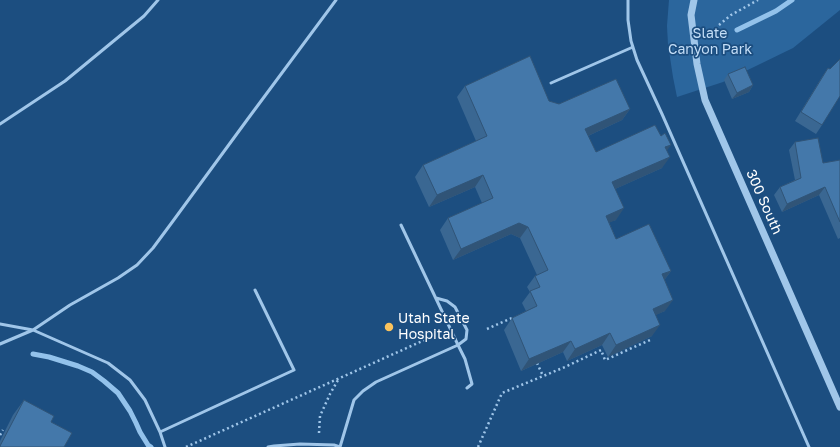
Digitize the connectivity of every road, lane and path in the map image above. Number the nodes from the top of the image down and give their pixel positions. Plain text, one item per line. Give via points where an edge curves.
1 (158, 0) edge
2 (336, 0) edge
3 (628, 0) edge
4 (694, 0) edge
5 (758, 0) edge
6 (719, 24) dead end
7 (633, 47) junction
8 (551, 83) dead end
9 (0, 124) edge
10 (401, 225) dead end
11 (255, 290) dead end
12 (436, 298) junction
13 (520, 315) edge
14 (0, 324) edge
15 (487, 329) dead end
16 (33, 330) junction
17 (438, 334) dead end
18 (649, 338) edge
19 (0, 344) edge
20 (458, 345) junction
21 (537, 363) edge
22 (543, 376) junction
23 (339, 378) junction
24 (468, 388) dead end
25 (840, 407) edge
26 (2, 430) dead end
27 (160, 432) junction
28 (319, 433) dead end
29 (0, 435) edge
30 (165, 447) edge
31 (186, 447) edge
32 (268, 447) edge
33 (340, 447) edge
34 (478, 447) edge
35 (809, 447) edge

1 - 9 lane via 144,16 65,81
2 - 16 lane via 153,248 137,265 118,278 70,305
3 - 7 lane via 628,20
4 - 25 street, 300 South via 691,15 697,64 705,100
5 - 6 path
7 - 8 lane
7 - 35 lane
10 - 12 lane
11 - 27 lane via 294,370
12 - 20 lane
12 - 20 lane via 455,307 461,318 466,330 466,339
13 - 15 path
14 - 16 lane
16 - 19 lane
16 - 27 lane via 108,363 130,380 145,400
17 - 23 path
18 - 22 path via 650,340 605,360 601,350
20 - 24 lane via 472,384
20 - 33 lane via 363,390 354,400
21 - 22 path
22 - 34 path via 502,393
23 - 28 path via 320,416
23 - 31 path
26 - 29 path
27 - 30 lane
32 - 33 lane via 300,444

